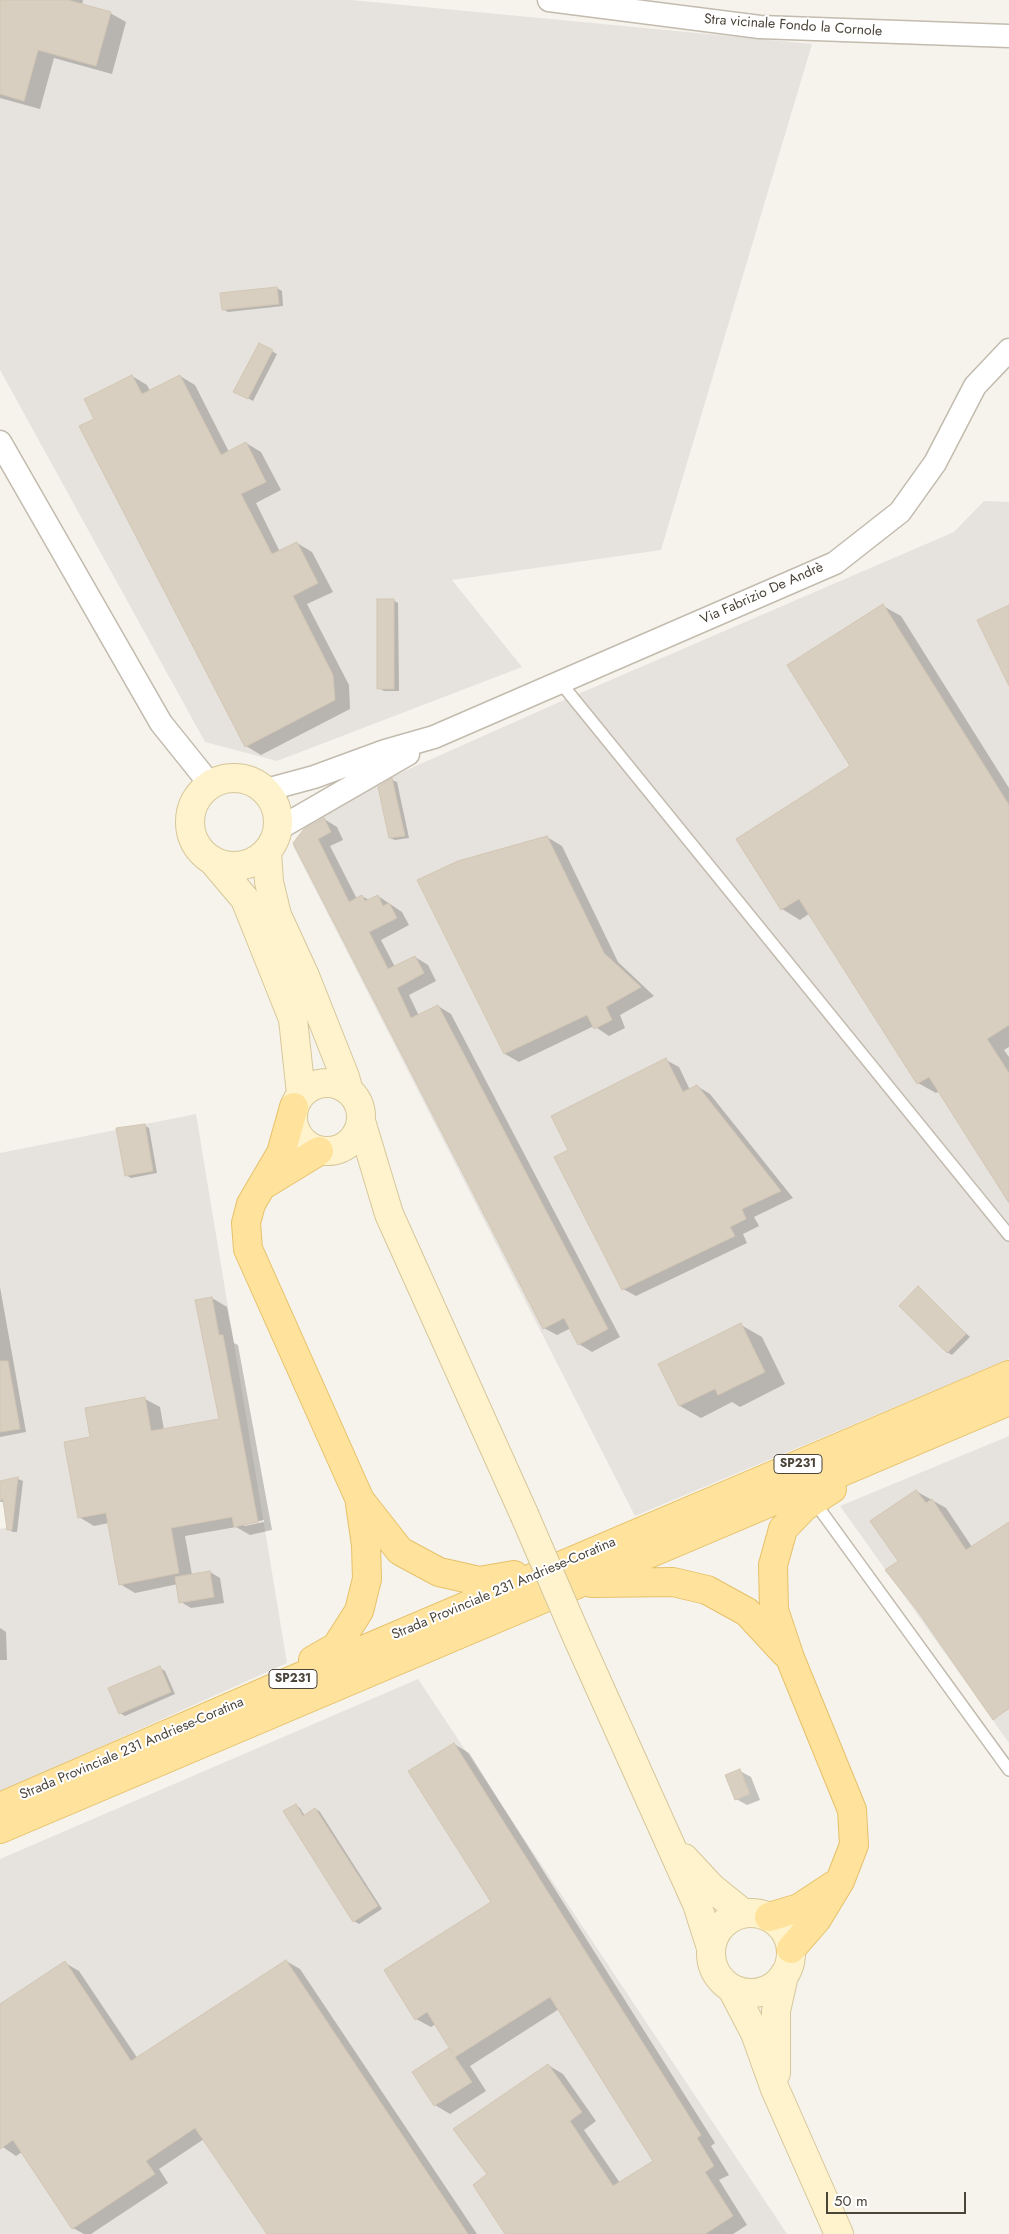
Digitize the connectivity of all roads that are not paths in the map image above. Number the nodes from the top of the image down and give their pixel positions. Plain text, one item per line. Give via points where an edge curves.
1 (549, 0) edge
2 (1009, 36) edge
3 (1009, 350) edge
4 (0, 442) edge
5 (560, 682) junction
6 (434, 737) junction
7 (210, 784) junction
8 (266, 790) junction
9 (273, 841) junction
10 (212, 860) junction
11 (348, 1091) junction
12 (298, 1100) junction
13 (361, 1121) junction
14 (330, 1149) junction
15 (262, 1186) junction
16 (389, 1214) junction
17 (1009, 1236) edge
18 (1009, 1374) edge
19 (1009, 1401) edge
20 (909, 1444) junction
21 (360, 1500) junction
22 (813, 1500) junction
23 (587, 1554) junction
24 (578, 1583) junction
25 (790, 1658) junction
26 (268, 1690) junction
27 (1009, 1770) edge
28 (0, 1807) edge
29 (0, 1829) edge
30 (669, 1842) junction
31 (840, 1881) junction
32 (756, 1915) junction
33 (711, 1948) junction
34 (788, 1962) junction
35 (732, 1989) junction
36 (776, 2089) junction
37 (839, 2234) edge

1 - 2 street, Stra vicinale Fondo la Cornole via 760,27
3 - 5 street, Via Fabrizio De Andrè via 975,386 935,462 900,512 835,562
4 - 7 street via 161,723
5 - 6 street, Via Fabrizio De Andrè
5 - 17 lane
6 - 8 street
6 - 9 street
7 - 8 main road via 224,778 239,777 254,781
7 - 10 main road via 199,794 189,823 192,838 200,851
8 - 9 main road via 277,808
9 - 10 main road via 255,861 241,866 226,866
9 - 11 main road via 269,882 277,915 305,976
10 - 12 main road via 245,899 290,1010
11 - 12 main road via 339,1085 325,1083 308,1088
11 - 13 main road via 356,1099
12 - 14 main road via 292,1118 300,1139 308,1146
12 - 15 main road via 281,1153
13 - 14 main road via 351,1141
13 - 16 main road
14 - 15 main road
14 - 16 main road
15 - 21 main road via 251,1204 246,1223 248,1249
16 - 30 main road, bridge
18 - 23 main road, Strada Provinciale 231 Andriese-Coratina / SP231
19 - 20 main road, Strada Provinciale 231 Andriese-Coratina / SP231
20 - 22 main road
20 - 24 main road, Strada Provinciale 231 Andriese-Coratina / SP231
21 - 23 main road via 400,1551 439,1572 478,1580 507,1577
21 - 26 main road via 367,1579 359,1610 336,1647
22 - 25 main road via 783,1529 772,1565 774,1610
22 - 27 lane
23 - 26 main road, Strada Provinciale 231 Andriese-Coratina / SP231
24 - 25 main road via 673,1582 707,1590 747,1612
24 - 29 main road, Strada Provinciale 231 Andriese-Coratina / SP231
25 - 31 main road via 852,1810 854,1845
26 - 28 main road, Strada Provinciale 231 Andriese-Coratina / SP231
30 - 32 main road via 712,1888
30 - 33 main road via 697,1904
31 - 32 main road via 799,1908
31 - 34 main road
32 - 33 main road via 732,1918 722,1925
32 - 34 main road via 780,1925 787,1936
33 - 35 main road via 713,1967
34 - 35 main road via 772,1987 755,1993
34 - 36 main road via 776,2011
35 - 36 main road via 755,2033
36 - 37 main road

